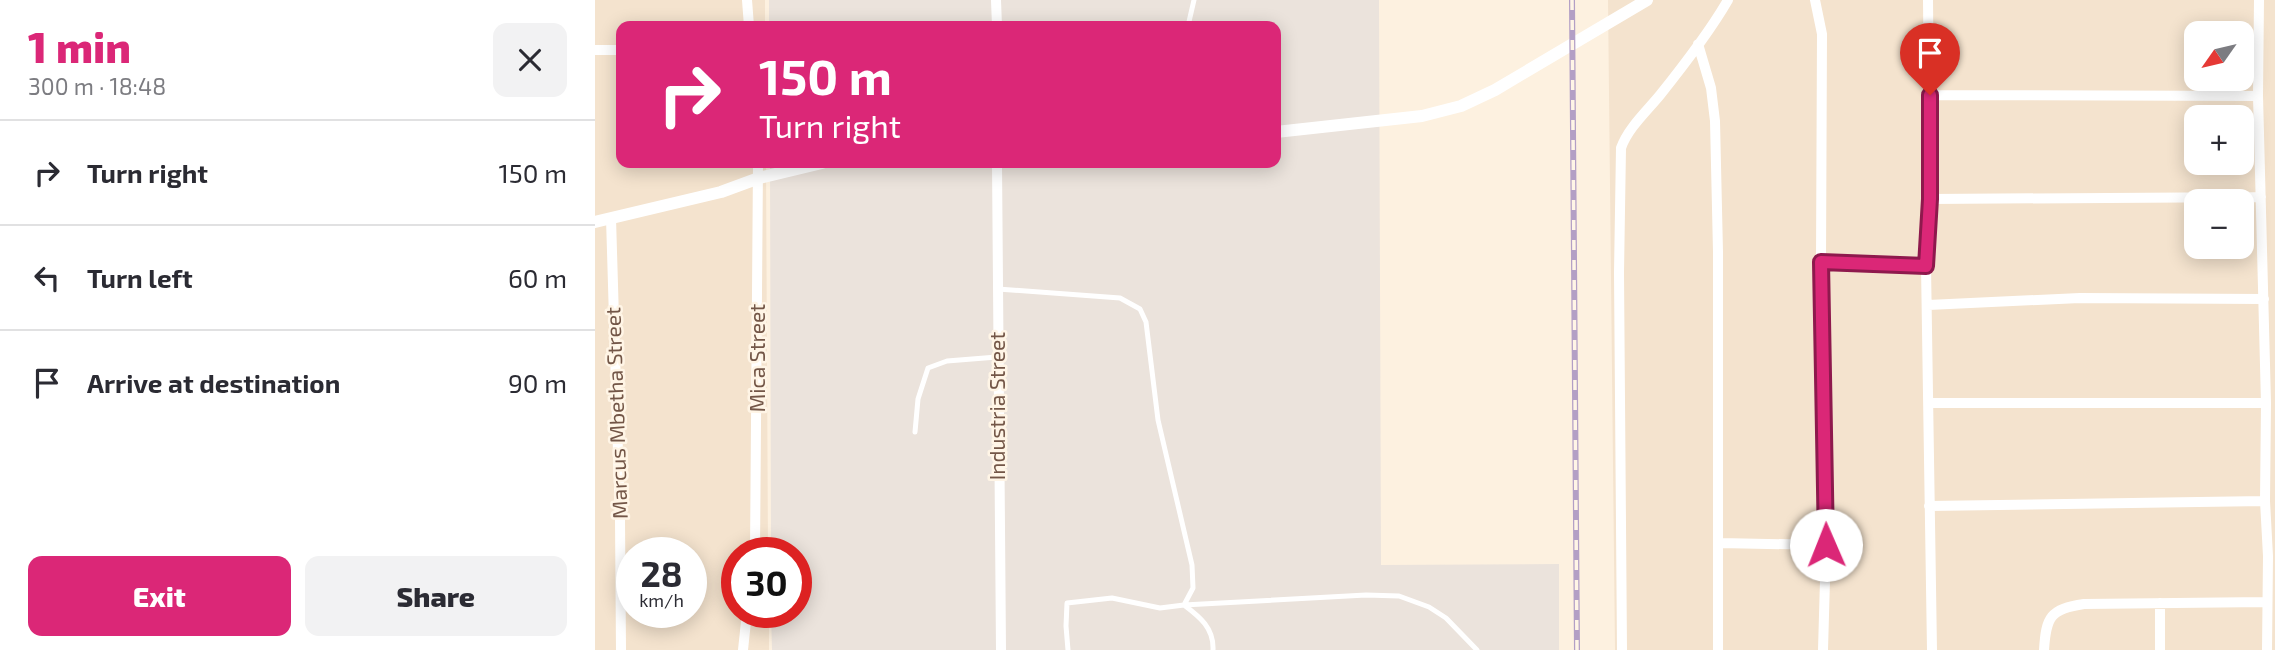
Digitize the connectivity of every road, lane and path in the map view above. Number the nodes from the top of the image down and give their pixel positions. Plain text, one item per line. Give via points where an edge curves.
1 (747, 0) edge
2 (996, 0) edge
3 (1194, 0) edge
4 (1647, 0) edge
5 (1728, 0) edge
6 (1815, 0) edge
7 (1929, 0) edge
8 (2259, 0) edge
9 (749, 21) edge
10 (997, 21) edge
11 (1189, 21) edge
12 (1698, 44) junction
13 (595, 50) edge
14 (616, 50) edge
15 (1930, 95) junction
16 (2258, 96) junction
17 (1281, 131) edge
18 (758, 168) edge
19 (801, 168) edge
20 (996, 168) edge
21 (759, 178) junction
22 (2261, 197) junction
23 (1930, 199) junction
24 (611, 218) junction
25 (595, 222) edge
26 (1821, 262) junction
27 (1926, 266) junction
28 (998, 289) junction
29 (2264, 299) junction
30 (1928, 305) junction
31 (997, 357) junction
32 (1929, 403) junction
33 (2266, 403) junction
34 (915, 432) dead end
35 (2265, 500) junction
36 (1929, 506) junction
37 (755, 537) edge
38 (1720, 543) junction
39 (1826, 545) junction
40 (2271, 557) edge
41 (2266, 602) junction
42 (2160, 603) junction
43 (1184, 605) junction
44 (745, 628) edge
45 (621, 650) edge
46 (743, 650) edge
47 (1001, 650) edge
48 (1068, 650) edge
49 (1213, 650) edge
50 (1477, 650) edge
51 (1622, 650) edge
52 (1719, 650) edge
53 (1823, 650) edge
54 (1932, 650) edge
55 (2044, 650) edge
56 (2160, 650) edge
57 (2267, 650) edge

1 - 9 street
2 - 10 street
3 - 11 lane
4 - 17 street via 1486,95 1447,110
5 - 12 street
6 - 26 street via 1822,34
7 - 15 street
8 - 16 street
12 - 38 street via 1715,121
12 - 51 street via 1621,148
13 - 14 street
15 - 16 street
15 - 23 street
16 - 22 street
18 - 21 street, Mica Street
19 - 21 street
20 - 28 street, Industria Street
21 - 24 street via 721,192
21 - 37 street, Mica Street
22 - 23 street
22 - 29 street
23 - 27 street
24 - 25 street
24 - 45 street, Marcus Mbetha Street
26 - 27 street
26 - 39 street
27 - 30 street
28 - 31 street, Industria Street
28 - 43 lane via 1120,298 1140,309 1146,322 1157,419 1192,565 1193,588
29 - 30 street via 2080,298
29 - 33 street
30 - 32 street
31 - 34 lane via 947,361 928,368 918,399
31 - 47 street, Industria Street
32 - 33 street
32 - 36 street
33 - 35 street
35 - 36 street
35 - 40 street
36 - 54 street
38 - 39 street
38 - 52 street
39 - 53 street
40 - 41 street
41 - 42 street
41 - 57 street
42 - 55 street via 2084,604 2061,609 2047,622
42 - 56 street
43 - 48 lane via 1160,608 1112,598 1067,603
43 - 49 lane via 1206,622
43 - 50 lane via 1399,596 1446,618
44 - 46 street

